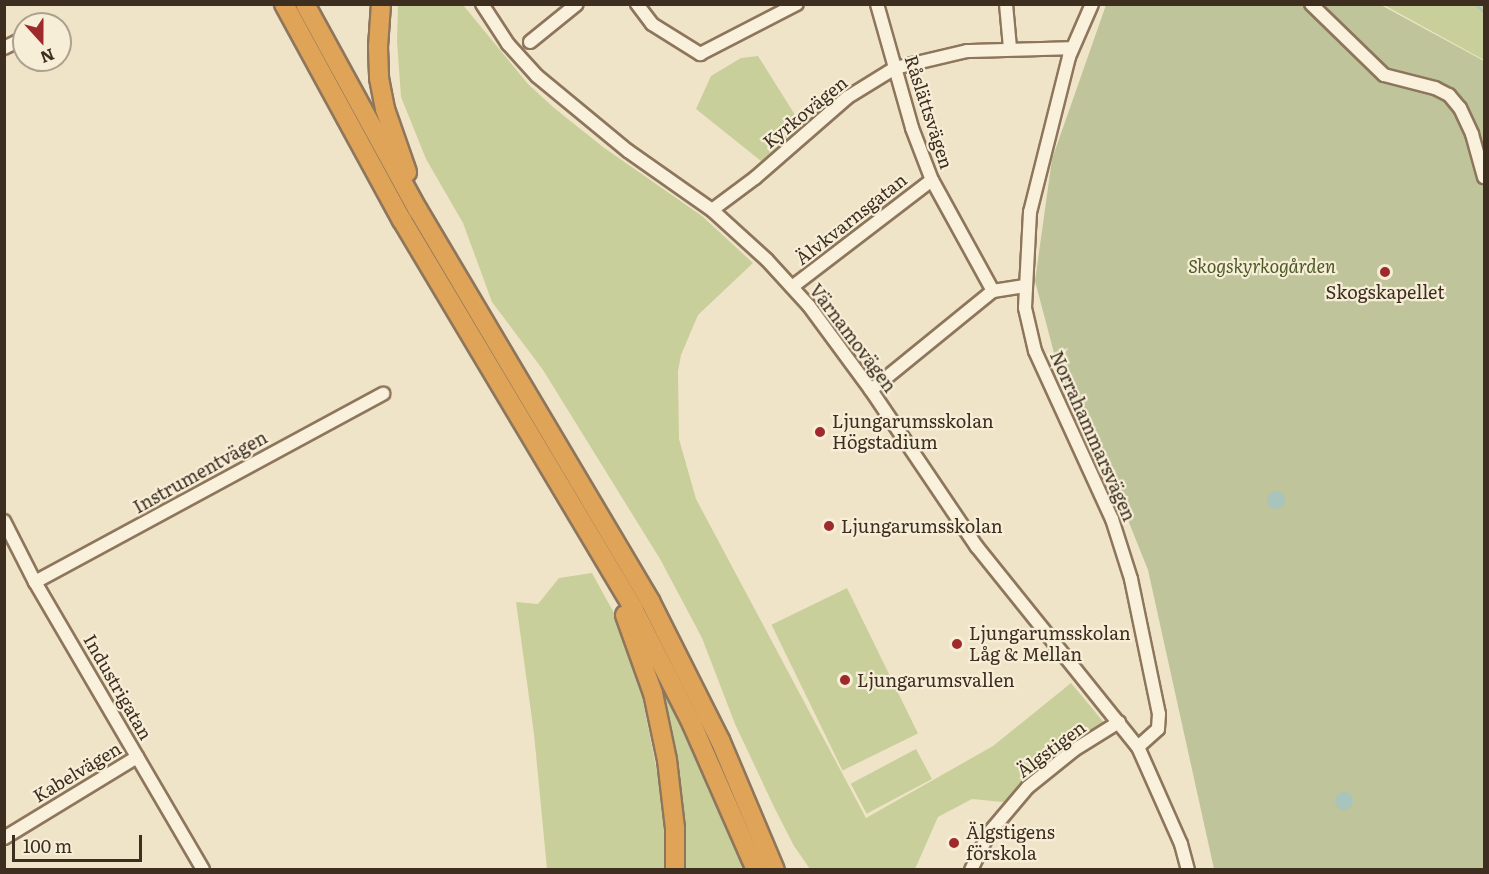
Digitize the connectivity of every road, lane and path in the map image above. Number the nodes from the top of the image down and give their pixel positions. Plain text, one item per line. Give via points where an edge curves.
1 (285, 4) edge
2 (305, 4) edge
3 (381, 4) edge
4 (387, 4) edge
5 (577, 4) edge
6 (637, 4) edge
7 (797, 4) edge
8 (878, 4) edge
9 (1006, 4) edge
10 (1092, 4) edge
11 (1311, 4) edge
12 (484, 6) edge
13 (379, 26) junction
14 (530, 42) dead end
15 (1010, 48) junction
16 (1072, 48) junction
17 (895, 68) junction
18 (1485, 177) edge
19 (932, 180) junction
20 (712, 210) junction
21 (436, 240) junction
22 (1025, 285) junction
23 (792, 287) junction
24 (993, 291) junction
25 (871, 390) junction
26 (383, 394) dead end
27 (4, 521) edge
28 (601, 552) junction
29 (35, 582) junction
30 (1119, 722) junction
31 (720, 740) junction
32 (1138, 747) junction
33 (137, 757) junction
34 (4, 838) edge
35 (203, 870) edge
36 (675, 870) edge
37 (756, 870) edge
38 (776, 870) edge
39 (790, 870) edge
40 (971, 870) edge
41 (1188, 870) edge

1 - 28 highway via 402,220
2 - 21 highway
3 - 13 highway
4 - 13 highway
5 - 14 street
6 - 7 street via 652,24 700,54
8 - 17 street, Råslättsvägen
9 - 15 street
10 - 16 street, Norrahammarsvägen
11 - 18 street via 1384,75 1449,95 1472,134
12 - 20 street, Värnamovägen via 508,44 537,76 628,151
13 - 21 highway via 378,63 385,108 406,172
15 - 16 street, Kyrkovägen
15 - 17 street, Kyrkovägen via 967,51
16 - 22 street, Norrahammarsvägen via 1030,212
17 - 19 street, Råslättsvägen
17 - 20 street, Kyrkovägen via 848,97
19 - 23 street, Älvkvarnsgatan
19 - 24 street, Råslättsvägen
20 - 23 street, Värnamovägen
21 - 31 highway via 650,601
22 - 24 street
22 - 32 street, Norrahammarsvägen via 1026,316 1035,351 1112,519 1131,579 1159,714 1158,729
23 - 25 street, Värnamovägen
24 - 25 street
25 - 30 street, Värnamovägen via 983,556
26 - 29 street, Instrumentvägen
27 - 29 street, Industrigatan
28 - 36 highway via 653,693 667,760 675,828
28 - 37 highway via 693,724
29 - 33 street, Industrigatan
30 - 32 street, Värnamovägen
30 - 40 street, Älgstigen via 1074,750 1028,787 989,833
31 - 38 highway
31 - 39 highway
32 - 41 street via 1172,822
33 - 34 street, Kabelvägen
33 - 35 street, Industrigatan

